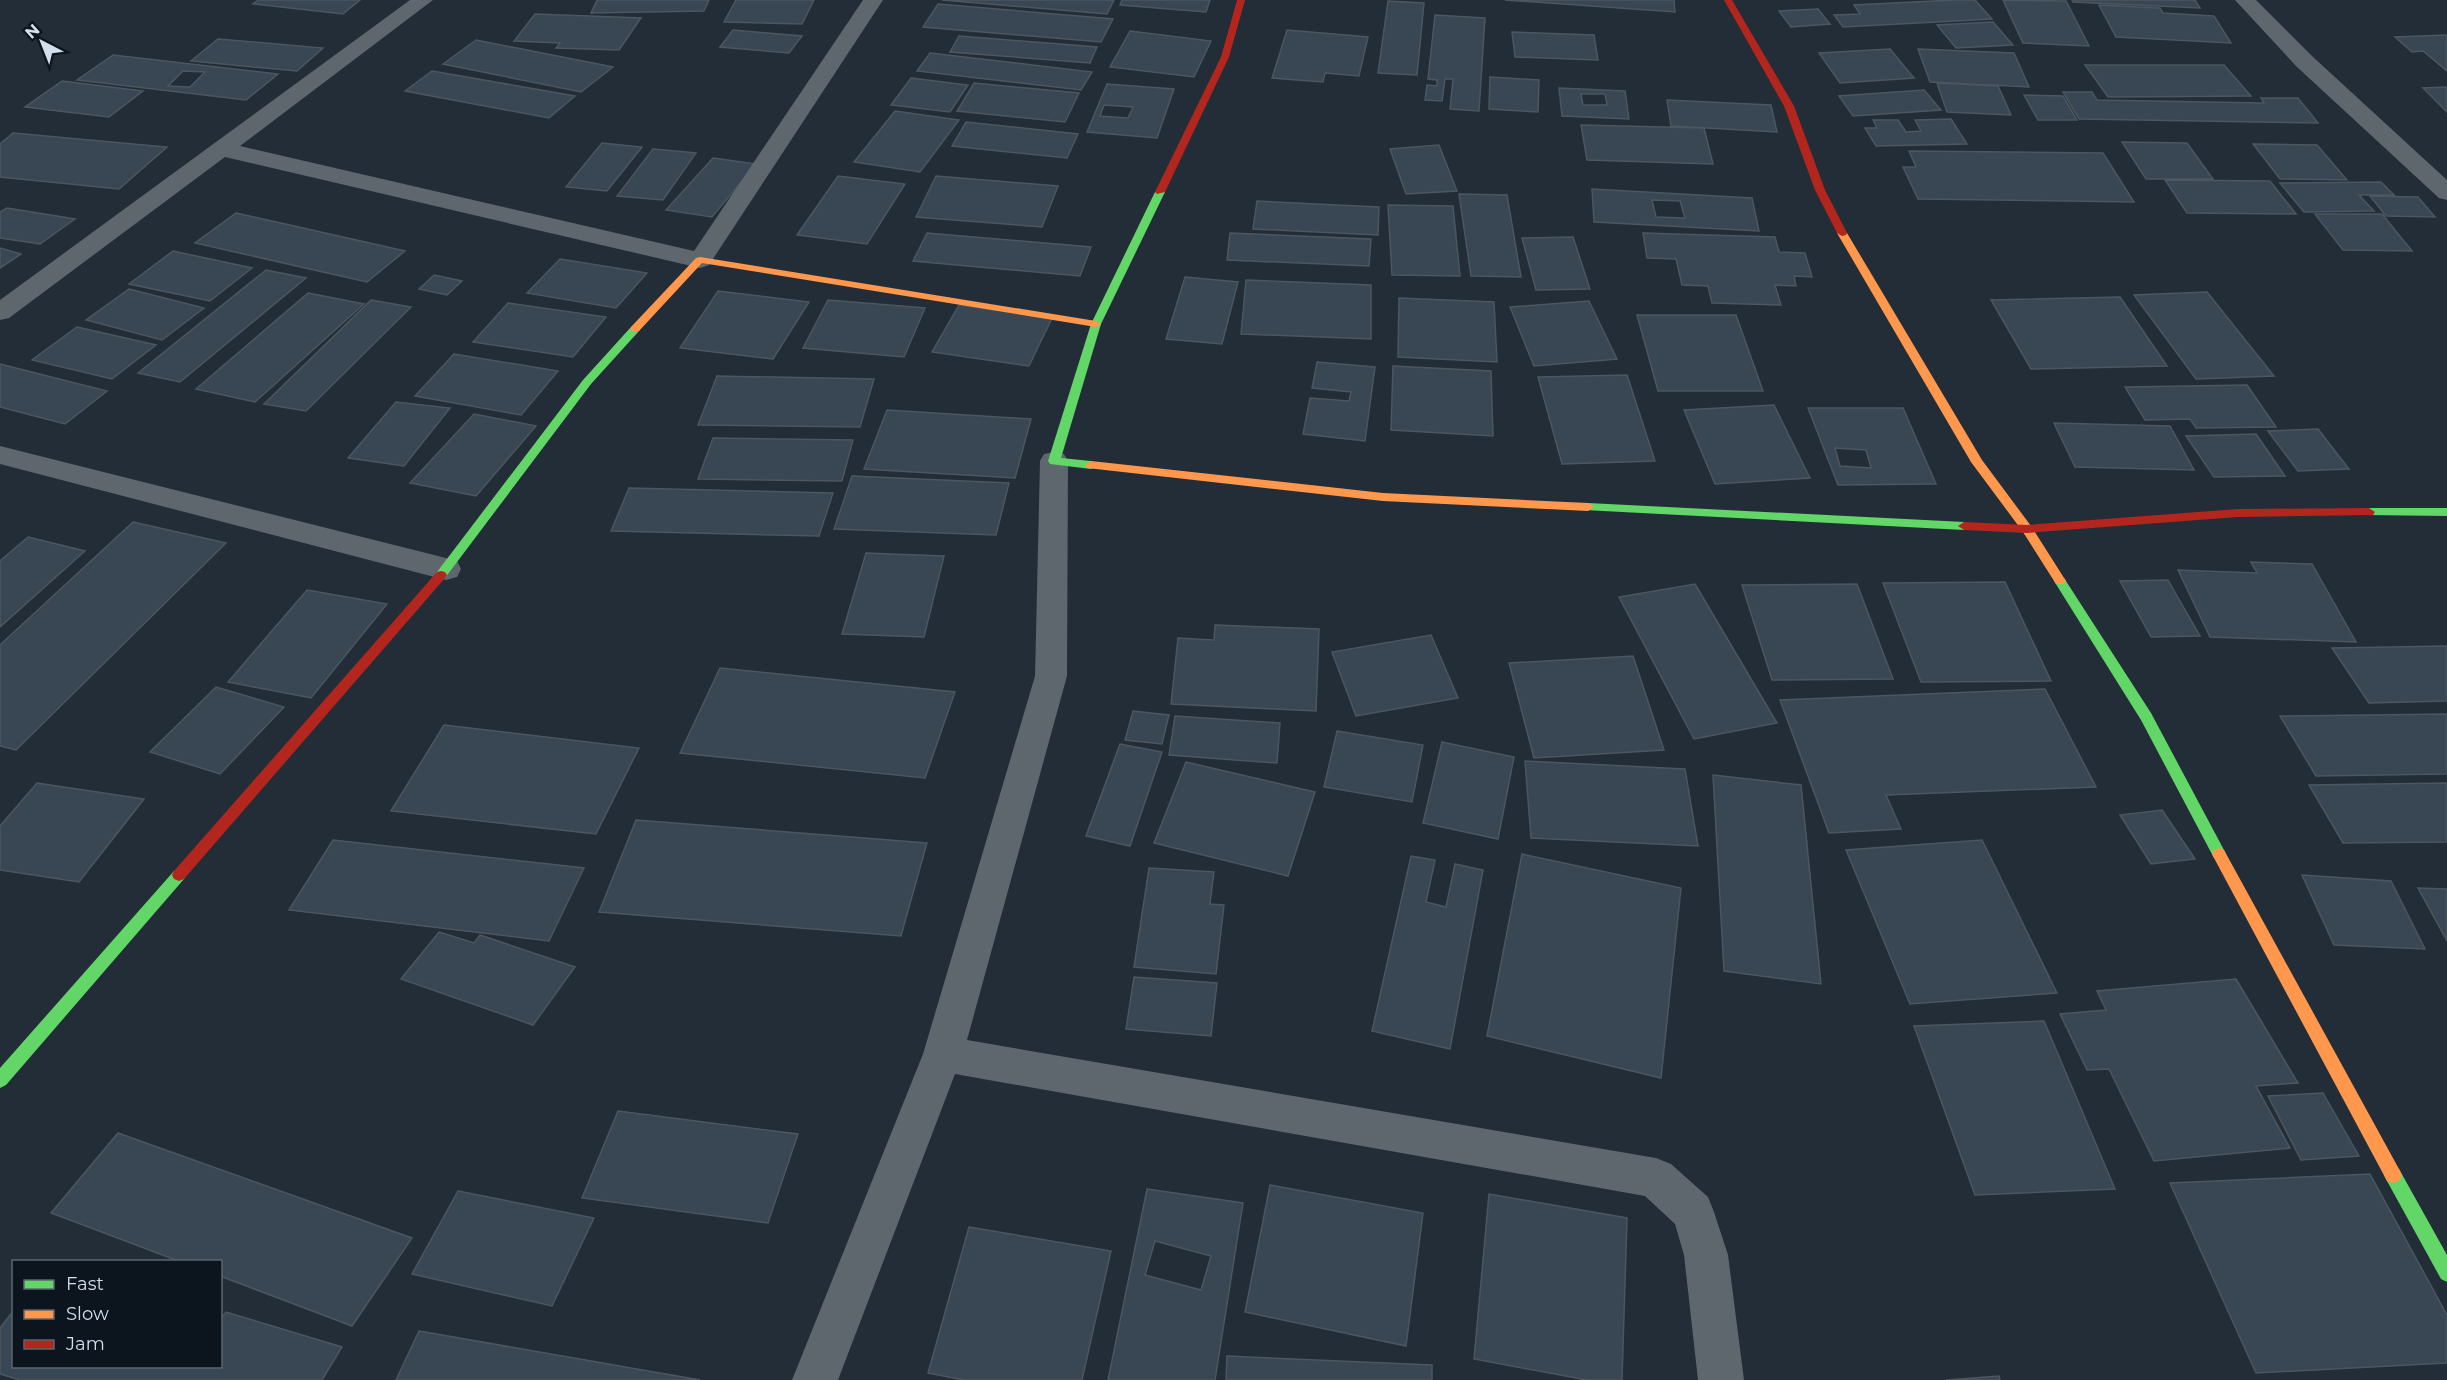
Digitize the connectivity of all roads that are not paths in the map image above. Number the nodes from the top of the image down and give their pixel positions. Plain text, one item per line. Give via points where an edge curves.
1 (423, 0) edge
2 (873, 0) edge
3 (1241, 0) edge
4 (1728, 0) edge
5 (2245, 0) edge
6 (222, 149) junction
7 (2447, 193) edge
8 (700, 260) junction
9 (0, 312) edge
10 (1096, 324) junction
11 (0, 455) edge
12 (1054, 461) junction
13 (2447, 512) edge
14 (2027, 529) junction
15 (446, 569) junction
16 (943, 1054) junction
17 (0, 1080) edge
18 (2447, 1273) edge
19 (815, 1380) edge
20 (1720, 1380) edge

1 - 6 street
2 - 8 street
3 - 10 street via 1225,57
4 - 14 street via 1789,106 1833,217 1977,462
5 - 7 street via 2304,61
6 - 8 street
6 - 9 street
8 - 10 street
8 - 15 street via 587,382
10 - 12 street
11 - 15 street
12 - 14 street via 1383,497
12 - 16 street via 1051,676
13 - 14 street via 2238,513
14 - 18 street via 2146,717
15 - 17 street
16 - 19 street
16 - 20 street via 1656,1178 1693,1212 1706,1255

